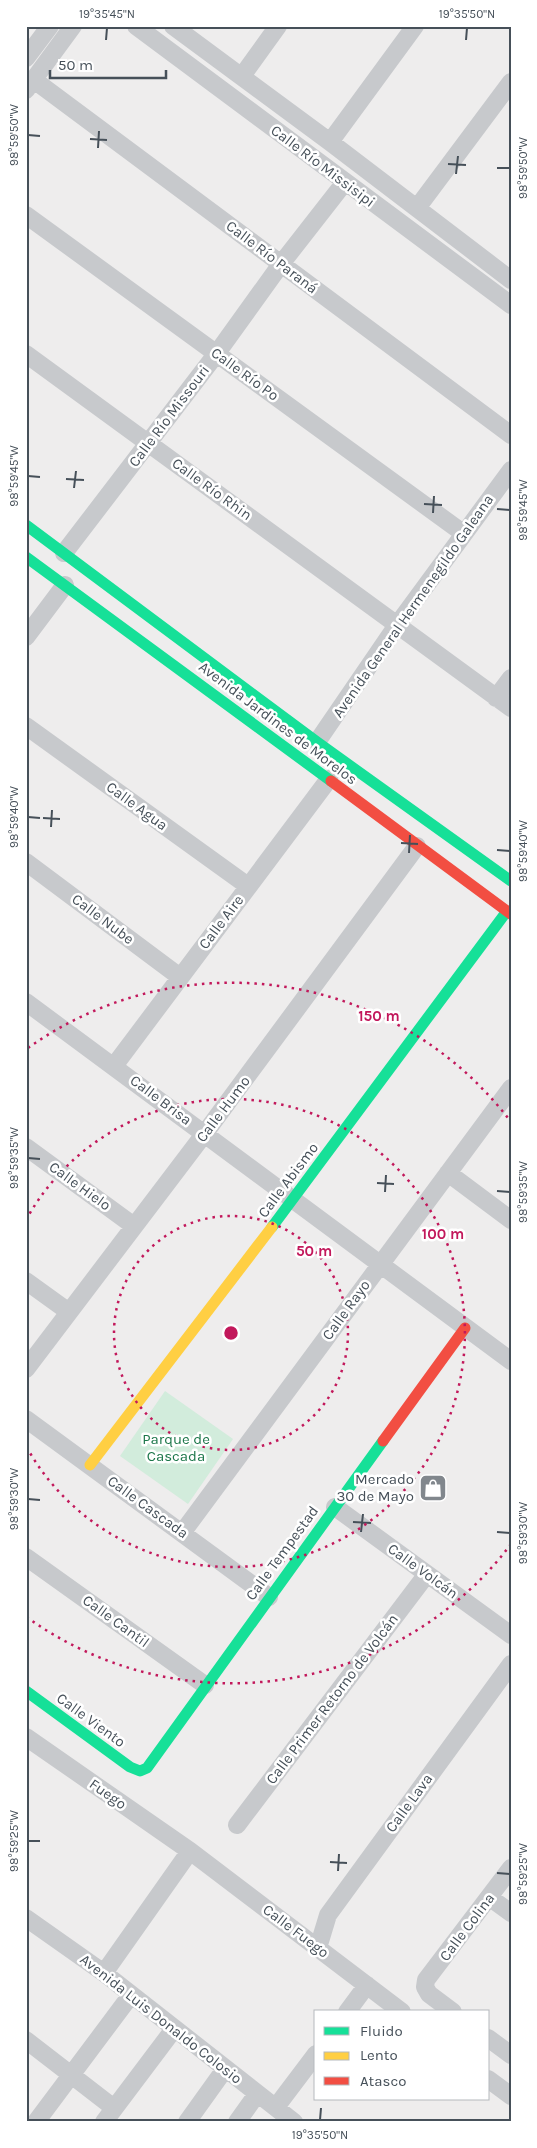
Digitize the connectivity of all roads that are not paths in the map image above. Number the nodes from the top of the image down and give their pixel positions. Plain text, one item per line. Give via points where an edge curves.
1 (50, 26) edge
2 (73, 26) edge
3 (172, 26) edge
4 (278, 26) edge
5 (415, 26) edge
6 (142, 28) edge
7 (26, 58) edge
8 (242, 76) junction
9 (511, 82) edge
10 (30, 85) edge
11 (330, 142) junction
12 (344, 182) junction
13 (417, 208) junction
14 (26, 216) edge
15 (460, 242) junction
16 (447, 258) junction
17 (281, 264) junction
18 (509, 276) edge
19 (511, 305) edge
20 (26, 354) edge
21 (217, 354) junction
22 (511, 434) edge
23 (150, 442) junction
24 (511, 470) edge
25 (26, 525) edge
26 (463, 533) junction
27 (64, 554) junction
28 (26, 557) edge
29 (65, 585) junction
30 (397, 625) junction
31 (26, 637) edge
32 (511, 678) edge
33 (496, 698) junction
34 (511, 708) edge
35 (26, 726) edge
36 (317, 742) junction
37 (329, 779) junction
38 (390, 794) junction
39 (374, 814) junction
40 (417, 846) junction
41 (26, 862) edge
42 (511, 881) edge
43 (248, 886) junction
44 (509, 913) edge
45 (180, 977) junction
46 (26, 1002) edge
47 (114, 1066) junction
48 (511, 1088) edge
49 (205, 1133) junction
50 (26, 1147) edge
51 (448, 1173) junction
52 (292, 1199) junction
53 (511, 1220) edge
54 (134, 1226) junction
55 (380, 1264) junction
56 (26, 1281) edge
57 (69, 1312) junction
58 (465, 1328) junction
59 (511, 1361) edge
60 (26, 1370) edge
61 (26, 1419) edge
62 (90, 1465) junction
63 (335, 1507) junction
64 (182, 1532) junction
65 (26, 1557) edge
66 (427, 1574) junction
67 (269, 1597) junction
68 (511, 1636) edge
69 (511, 1664) edge
70 (205, 1685) junction
71 (26, 1690) edge
72 (26, 1737) edge
73 (140, 1771) joint
74 (237, 1825) dead end
75 (190, 1851) junction
76 (511, 1868) edge
77 (489, 1897) junction
78 (511, 1913) edge
79 (26, 1918) edge
80 (318, 1948) junction
81 (104, 1973) junction
82 (367, 1985) junction
83 (131, 1995) junction
84 (348, 2010) edge
85 (399, 2010) edge
86 (450, 2010) edge
87 (174, 2029) junction
88 (490, 2039) edge
89 (26, 2040) edge
90 (511, 2055) edge
91 (314, 2057) edge
92 (225, 2069) junction
93 (72, 2075) junction
94 (490, 2080) edge
95 (257, 2094) junction
96 (511, 2096) edge
97 (276, 2108) junction
98 (109, 2115) edge
99 (36, 2122) edge
100 (187, 2122) edge
101 (236, 2122) edge
102 (294, 2122) edge

1 - 7 street
2 - 10 street
3 - 8 street, Calle Río Missisipi
4 - 8 street
5 - 11 street
6 - 12 street, Calle Río Missisipi
8 - 11 street, Calle Río Missisipi
9 - 13 street
10 - 17 street, Calle Río Paraná
11 - 13 street, Calle Río Missisipi
12 - 16 street, Calle Río Missisipi
12 - 17 street, Calle Río Missouri
13 - 15 street, Calle Río Missisipi
14 - 21 street, Calle Río Po
15 - 16 street
15 - 18 street, Calle Río Missisipi
16 - 19 street, Calle Río Missisipi
17 - 21 street, Calle Río Missouri
17 - 22 street, Calle Río Paraná
20 - 23 street, Calle Río Rhin
21 - 23 street, Calle Río Missouri
21 - 26 street, Calle Río Po
23 - 27 street, Calle Río Missouri
23 - 30 street, Calle Río Rhin
24 - 26 street, Avenida General Hermenegildo Galeana
25 - 27 street, Avenida Jardines de Morelos
26 - 30 street, Avenida General Hermenegildo Galeana
27 - 36 street, Avenida Jardines de Morelos
28 - 29 street, Avenida Jardines de Morelos
29 - 31 street
29 - 37 street, Avenida Jardines de Morelos
30 - 33 street, Calle Río Rhin
30 - 36 street, Avenida General Hermenegildo Galeana
32 - 33 street
33 - 34 street, Calle Río Rhin
35 - 43 street, Calle Agua
36 - 38 street, Avenida Jardines de Morelos
37 - 39 street, Avenida Jardines de Morelos
37 - 43 street, Calle Aire
38 - 39 street
38 - 42 street, Avenida Jardines de Morelos
39 - 40 street, Avenida Jardines de Morelos
40 - 44 street, Avenida Jardines de Morelos
40 - 49 street, Calle Humo
41 - 45 street, Calle Nube
43 - 45 street, Calle Aire
44 - 52 street, Calle Abismo
45 - 47 street, Calle Aire
46 - 47 street, Calle Brisa
47 - 49 street, Calle Brisa
48 - 51 street, Calle Rayo
49 - 52 street, Calle Brisa
49 - 54 street, Calle Humo
50 - 54 street, Calle Hielo
51 - 53 street
51 - 55 street, Calle Rayo
52 - 55 street, Calle Brisa
52 - 62 street, Calle Abismo
54 - 57 street, Calle Humo
55 - 58 street, Calle Brisa
55 - 64 street, Calle Rayo
56 - 57 street
57 - 60 street, Calle Humo
58 - 59 street, Calle Brisa
58 - 63 street, Calle Tempestad
61 - 62 street, Calle Cascada
62 - 64 street, Calle Cascada
63 - 66 street, Calle Volcán
63 - 67 street, Calle Tempestad
64 - 67 street, Calle Cascada
65 - 70 street, Calle Cantil
66 - 68 street, Calle Volcán
66 - 74 street, Calle Primer Retorno de Volcán
67 - 70 street, Calle Tempestad
69 - 80 street, Calle Lava via 328,1915
70 - 73 street, Calle Tempestad via 147,1768
71 - 73 street, Calle Viento via 130,1767
72 - 75 street, Fuego
75 - 80 street, Calle Fuego
75 - 81 street
76 - 77 street, Calle Colina
77 - 78 street
77 - 86 street, Calle Colina via 426,1980 429,1994
79 - 81 street, Avenida Luis Donaldo Colosio
80 - 82 street, Calle Fuego
81 - 83 street, Avenida Luis Donaldo Colosio
82 - 84 street
82 - 85 street, Calle Fuego
83 - 87 street, Avenida Luis Donaldo Colosio
83 - 93 street
87 - 92 street, Avenida Luis Donaldo Colosio
87 - 98 street
88 - 90 street
89 - 93 street
91 - 97 street
92 - 95 street, Avenida Luis Donaldo Colosio
92 - 100 street
93 - 98 street
93 - 99 street
94 - 96 street
95 - 97 street, Avenida Luis Donaldo Colosio
95 - 101 street
97 - 102 street, Avenida Luis Donaldo Colosio

